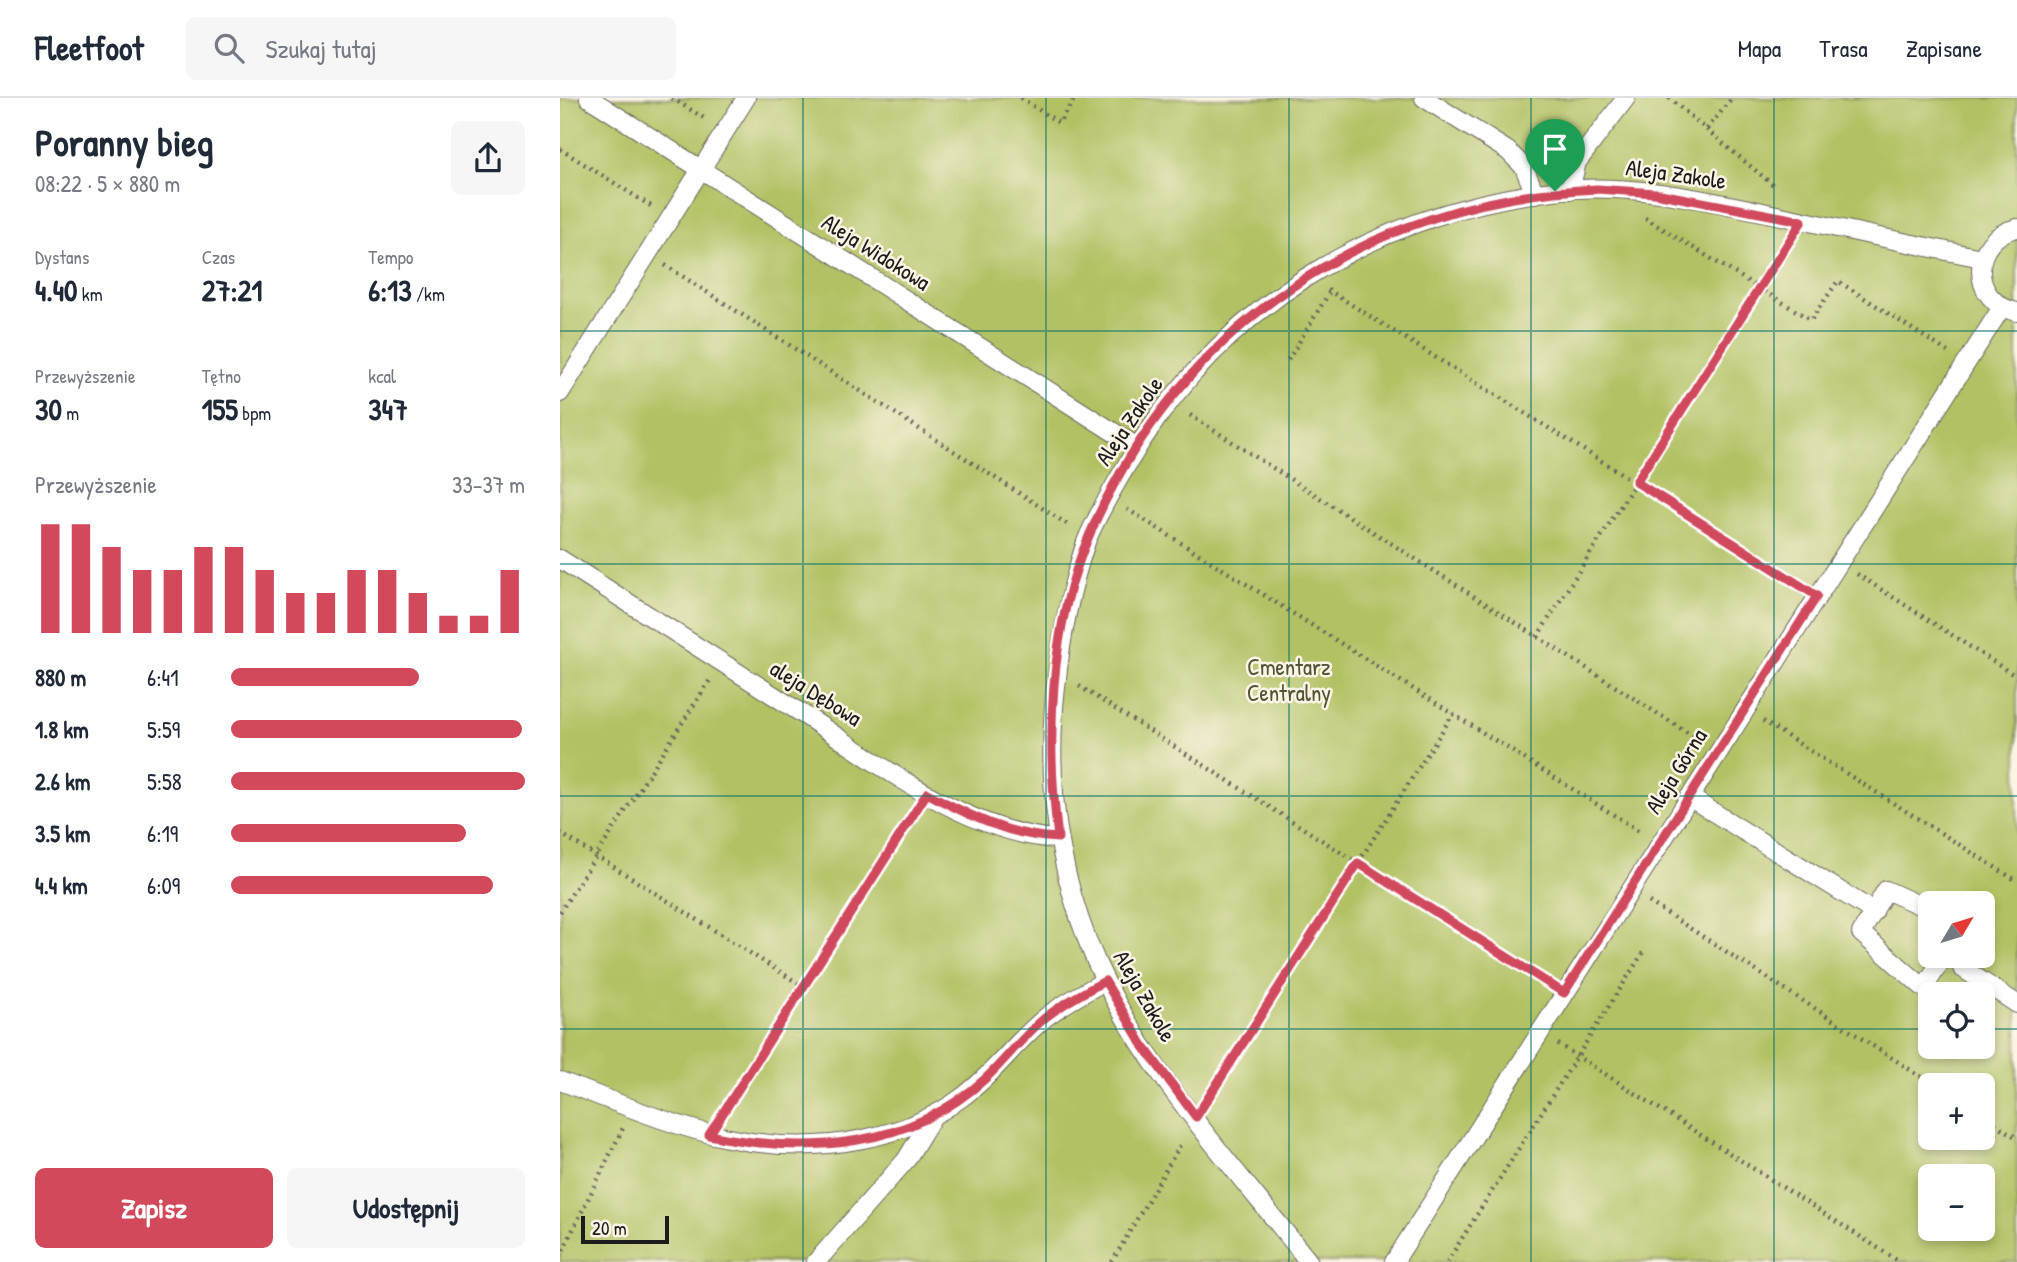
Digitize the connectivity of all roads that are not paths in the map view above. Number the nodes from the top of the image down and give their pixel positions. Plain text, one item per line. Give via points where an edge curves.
1 (589, 98) edge
2 (746, 98) edge
3 (1424, 98) edge
4 (1626, 98) edge
5 (701, 169) junction
6 (1570, 190) junction
7 (1535, 194) junction
8 (2017, 228) edge
9 (1982, 258) junction
10 (2009, 309) edge
11 (560, 393) edge
12 (1138, 447) junction
13 (560, 559) edge
14 (1689, 797) junction
15 (1058, 838) junction
16 (1918, 905) edge
17 (1874, 912) junction
18 (1936, 968) edge
19 (1962, 968) dead end
20 (1105, 981) junction
21 (2017, 1004) edge
22 (560, 1081) edge
23 (933, 1116) junction
24 (816, 1262) edge
25 (1309, 1262) edge
26 (1394, 1262) edge

1 - 5 street, Aleja Widokowa
2 - 5 street
3 - 7 street via 1507,151 1524,167
4 - 6 street via 1577,162
5 - 11 street
5 - 12 street, Aleja Widokowa
6 - 7 street, Aleja Zakole
6 - 9 street, Aleja Zakole via 1655,193
7 - 12 street, Aleja Zakole via 1422,221 1306,276 1248,319 1191,374
8 - 9 street via 1995,237
9 - 10 street, Aleja Górna via 1983,286 1990,298
10 - 14 street, Aleja Górna via 1965,363
12 - 15 street, Aleja Zakole via 1088,537 1071,592 1057,673 1052,756
13 - 15 street, aleja Dębowa via 927,793 997,828
14 - 17 street
14 - 26 street, Aleja Górna
15 - 20 street, Aleja Zakole via 1076,906
16 - 17 street via 1886,890
17 - 18 street via 1861,933 1924,988
19 - 21 street
20 - 23 street via 1045,1018 985,1079
20 - 25 street, Aleja Zakole via 1142,1044
22 - 23 street via 709,1135 747,1143 816,1147 879,1135
23 - 24 street via 892,1178

